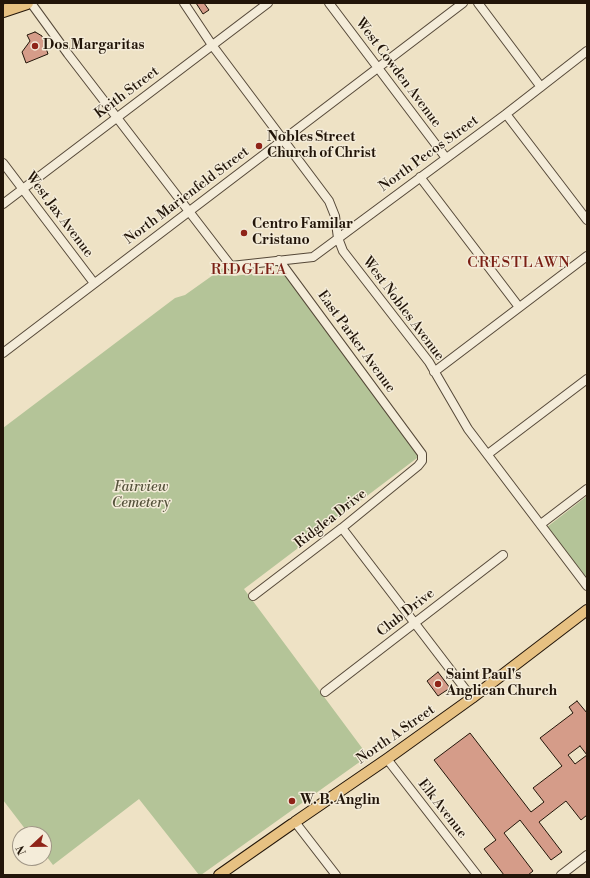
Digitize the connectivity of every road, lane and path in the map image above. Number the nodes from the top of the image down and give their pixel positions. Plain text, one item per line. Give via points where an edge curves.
1 (27, 3) edge
2 (32, 3) edge
3 (184, 3) edge
4 (268, 3) edge
5 (329, 3) edge
6 (463, 3) edge
7 (478, 3) edge
8 (3, 11) edge
9 (212, 46) junction
10 (587, 51) edge
11 (378, 68) junction
12 (541, 87) junction
13 (506, 114) junction
14 (118, 117) junction
15 (283, 139) junction
16 (446, 158) junction
17 (3, 163) edge
18 (420, 177) junction
19 (23, 189) junction
20 (3, 204) edge
21 (189, 211) junction
22 (587, 220) edge
23 (338, 238) junction
24 (587, 256) edge
25 (279, 260) junction
26 (94, 283) junction
27 (519, 307) junction
28 (3, 352) edge
29 (434, 372) junction
30 (587, 379) edge
31 (488, 454) junction
32 (422, 461) joint
33 (587, 488) edge
34 (540, 524) junction
35 (342, 528) junction
36 (503, 555) dead end
37 (587, 586) edge
38 (254, 596) dead end
39 (587, 610) edge
40 (414, 623) junction
41 (325, 692) dead end
42 (472, 698) junction
43 (387, 759) junction
44 (294, 823) junction
45 (587, 855) edge
46 (219, 875) edge
47 (336, 875) edge
48 (477, 875) edge
49 (561, 875) edge

1 - 8 highway
2 - 14 street
3 - 9 street, West Nobles Avenue
4 - 9 street, Keith Street
5 - 11 street, West Cowden Avenue
6 - 11 street, North Marienfeld Street
7 - 12 street
9 - 14 street, Keith Street
9 - 15 street, West Nobles Avenue
10 - 12 street, North Pecos Street
11 - 15 street, North Marienfeld Street
11 - 16 street, West Cowden Avenue
12 - 13 street, North Pecos Street
13 - 16 street, North Pecos Street
13 - 22 street
14 - 19 street, Keith Street
14 - 21 street
15 - 21 street, North Marienfeld Street
15 - 23 street, West Nobles Avenue via 329,201 335,216
16 - 18 street, North Pecos Street
17 - 19 street, West Jax Avenue
18 - 23 street, North Pecos Street
18 - 27 street
19 - 20 street, Keith Street
19 - 26 street, West Jax Avenue
21 - 25 street via 231,266
21 - 26 street, North Marienfeld Street
23 - 25 street, North Pecos Street via 313,257
23 - 29 street, West Nobles Avenue via 343,250
24 - 27 street
25 - 32 street, East Parker Avenue via 422,454
26 - 28 street, North Marienfeld Street
27 - 29 street
29 - 31 street, West Nobles Avenue via 468,430
30 - 31 street
31 - 34 street, West Nobles Avenue
32 - 35 street, Ridglea Drive
33 - 34 street
34 - 37 street, West Nobles Avenue
35 - 38 street, Ridglea Drive
35 - 40 street
36 - 40 street, Club Drive
39 - 42 main road, North A Street
40 - 41 street, Club Drive
40 - 42 street
42 - 43 main road, North A Street
43 - 44 main road, North A Street
43 - 48 street, Elk Avenue
44 - 46 main road, North A Street
44 - 47 street
45 - 49 street

